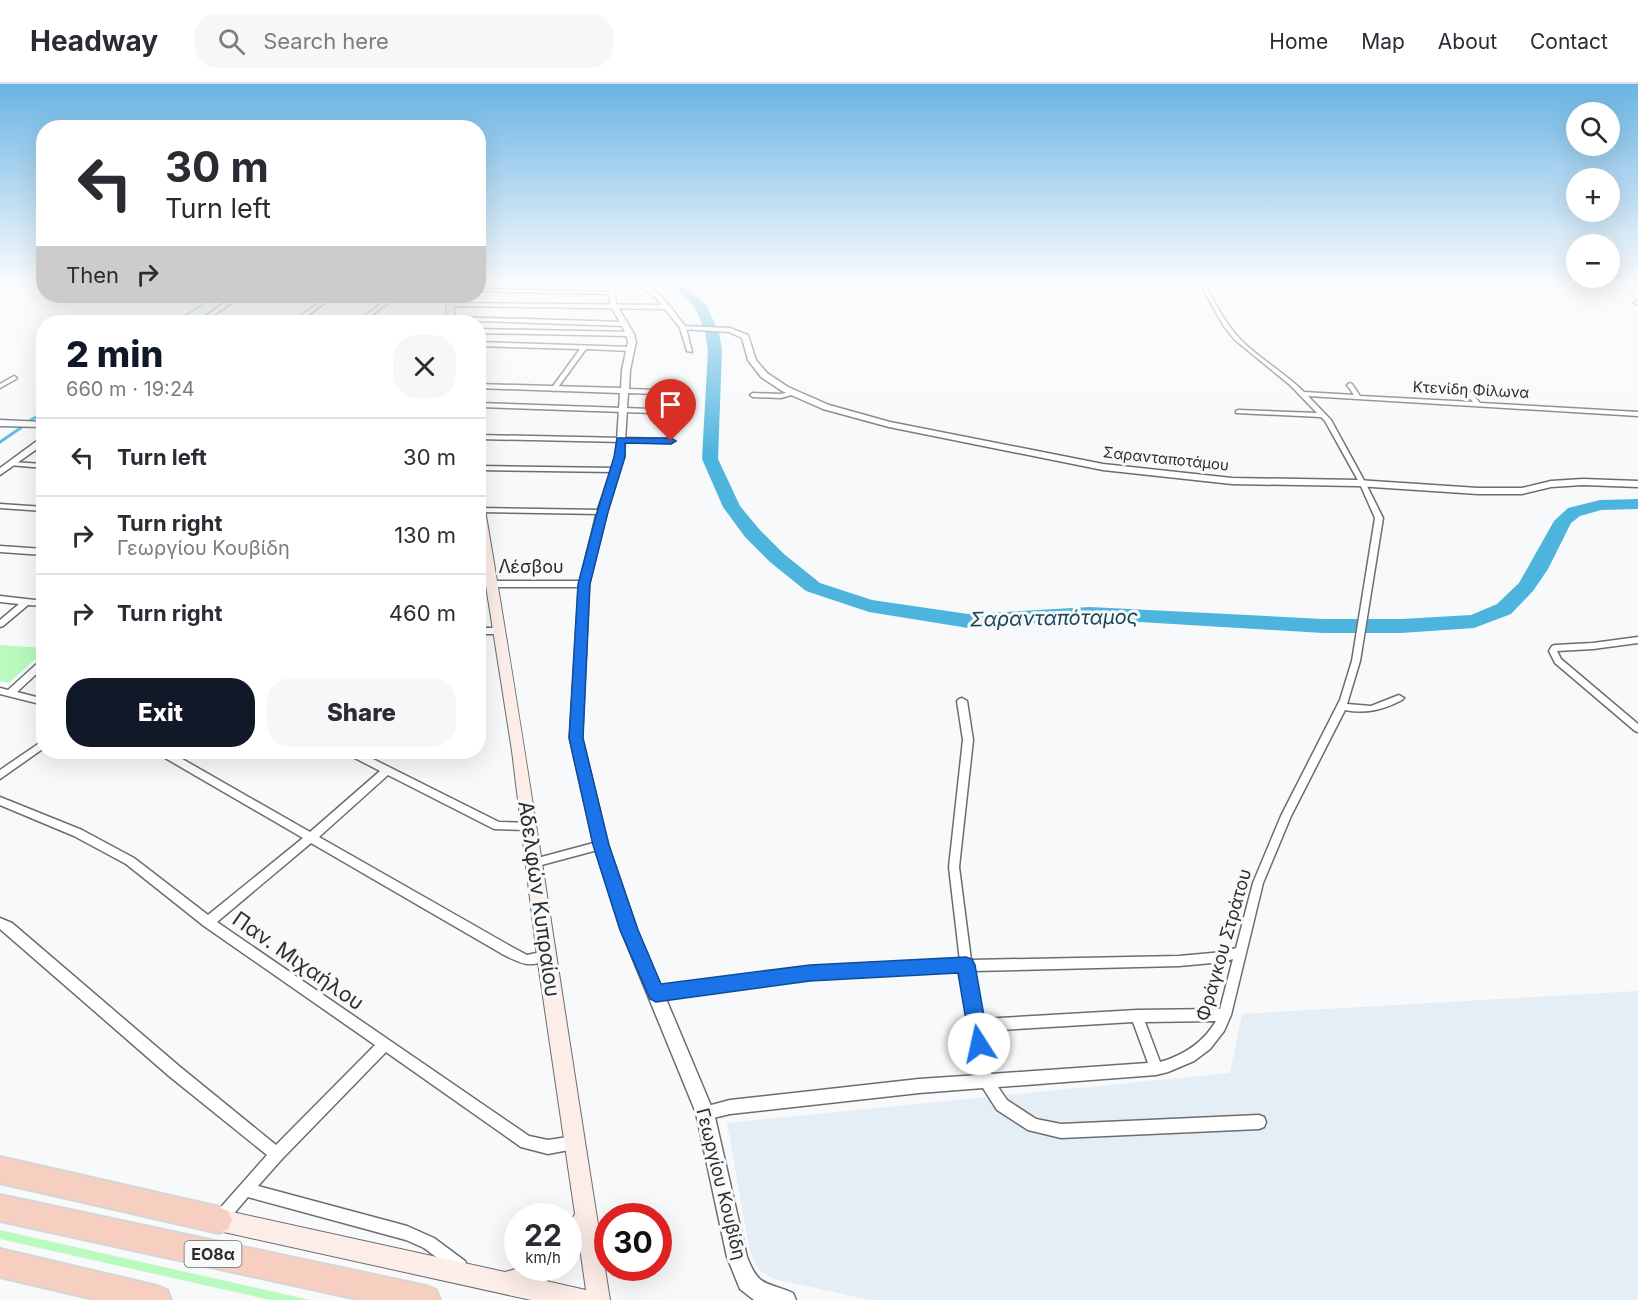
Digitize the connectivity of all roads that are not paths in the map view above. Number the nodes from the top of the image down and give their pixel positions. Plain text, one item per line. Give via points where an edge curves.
1 (629, 339) edge
2 (686, 339) edge
3 (746, 339) edge
4 (1237, 339) edge
5 (486, 344) edge
6 (583, 349) junction
7 (631, 349) junction
8 (690, 351) dead end
9 (14, 378) dead end
10 (1350, 385) dead end
11 (0, 386) edge
12 (486, 386) edge
13 (554, 389) junction
14 (1465, 389) dead end
15 (624, 392) junction
16 (687, 393) dead end
17 (793, 393) junction
18 (1302, 394) junction
19 (753, 395) dead end
20 (1359, 398) junction
21 (1477, 403) junction
22 (486, 405) edge
23 (622, 412) junction
24 (681, 412) dead end
25 (1238, 412) dead end
26 (1638, 414) edge
27 (1323, 415) junction
28 (0, 423) edge
29 (36, 425) edge
30 (486, 437) edge
31 (621, 440) junction
32 (671, 441) dead end
33 (36, 447) edge
34 (36, 467) edge
35 (486, 468) edge
36 (4, 469) edge
37 (615, 470) junction
38 (1363, 484) junction
39 (1638, 484) edge
40 (486, 504) edge
41 (0, 506) edge
42 (36, 508) edge
43 (602, 512) junction
44 (0, 549) edge
45 (36, 551) edge
46 (486, 584) edge
47 (584, 584) junction
48 (486, 588) edge
49 (0, 599) edge
50 (26, 602) junction
51 (36, 603) edge
52 (0, 624) edge
53 (486, 631) edge
54 (498, 631) junction
55 (1638, 640) edge
56 (36, 668) edge
57 (5, 692) edge
58 (1399, 698) dead end
59 (36, 700) edge
60 (962, 701) dead end
61 (1341, 706) junction
62 (1638, 729) edge
63 (36, 748) edge
64 (186, 759) edge
65 (366, 759) edge
66 (387, 770) junction
67 (0, 775) edge
68 (0, 801) edge
69 (528, 826) junction
70 (310, 838) junction
71 (601, 845) junction
72 (534, 863) junction
73 (208, 922) junction
74 (0, 923) edge
75 (1240, 952) junction
76 (546, 956) junction
77 (966, 965) junction
78 (656, 993) junction
79 (1225, 1015) junction
80 (1137, 1016) junction
81 (976, 1025) junction
82 (384, 1045) junction
83 (1156, 1069) junction
84 (986, 1080) junction
85 (705, 1113) junction
86 (1259, 1122) dead end
87 (574, 1143) junction
88 (277, 1154) junction
89 (0, 1170) edge
90 (247, 1190) junction
91 (0, 1208) edge
92 (586, 1216) junction
93 (219, 1220) junction
94 (582, 1223) edge
95 (0, 1263) edge
96 (470, 1274) junction
97 (511, 1281) edge
98 (507, 1282) junction
99 (157, 1300) edge
100 (426, 1300) edge
101 (582, 1300) edge
102 (599, 1300) edge
103 (786, 1300) edge

1 - 7 street, Γεωργίου Κουβίδη
2 - 8 street
3 - 17 street, Σαρανταποτάμου via 759,370
4 - 18 street, Φράγκου Στράτου
5 - 6 street
6 - 7 street
6 - 13 street
7 - 15 street, Γεωργίου Κουβίδη
9 - 11 street
10 - 20 street
12 - 13 street
13 - 15 street
14 - 21 street
15 - 16 street
15 - 23 street, Γεωργίου Κουβίδη
17 - 19 street
17 - 38 street, Σαρανταποτάμου via 841,412 889,424 1103,467 1232,481
18 - 20 street, Κτενίδη Φίλωνα
18 - 27 street, Φράγκου Στράτου
20 - 21 street, Κτενίδη Φίλωνα
21 - 26 street, Κτενίδη Φίλωνα
22 - 23 street
23 - 24 street
23 - 31 street, Γεωργίου Κουβίδη
25 - 27 street
27 - 38 street, Φράγκου Στράτου
28 - 29 street
30 - 31 street
31 - 32 street
31 - 37 street, Γεωργίου Κουβίδη
33 - 36 street
34 - 36 street
35 - 37 street
37 - 43 street, Γεωργίου Κουβίδη
38 - 39 street, Σαρανταποτάμου via 1502,491 1583,482
38 - 61 street, Φράγκου Στράτου via 1378,518 1356,661
40 - 43 street
41 - 42 street
43 - 47 street, Γεωργίου Κουβίδη
44 - 45 street
46 - 47 street, Λέσβου
47 - 71 street, Γεωργίου Κουβίδη via 576,738
48 - 54 main road, Αδελφών Κυπραίου
49 - 50 street
50 - 51 street
50 - 52 street
53 - 54 street
54 - 69 main road, Αδελφών Κυπραίου
55 - 62 street via 1553,651 1558,661
56 - 57 street
57 - 59 street
58 - 61 street via 1375,710
60 - 77 street via 968,740 954,867
61 - 75 street, Φράγκου Στράτου via 1303,779 1258,882
63 - 67 street
64 - 70 street
65 - 66 street
66 - 69 street via 498,826
66 - 70 street
68 - 73 street, Παν. Μιχαήλου via 78,833 130,861
69 - 72 main road, Αδελφών Κυπραίου
70 - 73 street
70 - 76 street via 526,960
71 - 72 street
71 - 78 street, Γεωργίου Κουβίδη via 629,930
72 - 76 main road, Αδελφών Κυπραίου
73 - 82 street, Παν. Μιχαήλου
74 - 88 street via 225,1115
75 - 77 street via 1179,962
75 - 79 street, Φράγκου Στράτου
76 - 87 main road, Αδελφών Κυπραίου
77 - 78 street via 810,973
77 - 81 street
78 - 85 street, Γεωργίου Κουβίδη
79 - 80 street
79 - 83 street, Φράγκου Στράτου via 1206,1047
80 - 81 street
80 - 83 street
81 - 84 street
82 - 87 street, Παν. Μιχαήλου via 526,1142 548,1147
82 - 88 street
83 - 84 street, Φράγκου Στράτου
84 - 85 street, Φράγκου Στράτου via 730,1107
84 - 86 street via 1002,1105 1033,1125 1061,1131
85 - 103 street, Γεωργίου Κουβίδη via 737,1257 747,1282 759,1292
87 - 92 main road, Αδελφών Κυπραίου
88 - 90 street
89 - 93 highway
90 - 93 street
90 - 96 street via 407,1233 429,1243
91 - 100 highway, ΕΟ8α
92 - 94 main road
92 - 102 main road, Αδελφών Κυπραίου
93 - 96 main road
95 - 99 highway
96 - 98 main road
97 - 98 main road
98 - 101 main road

